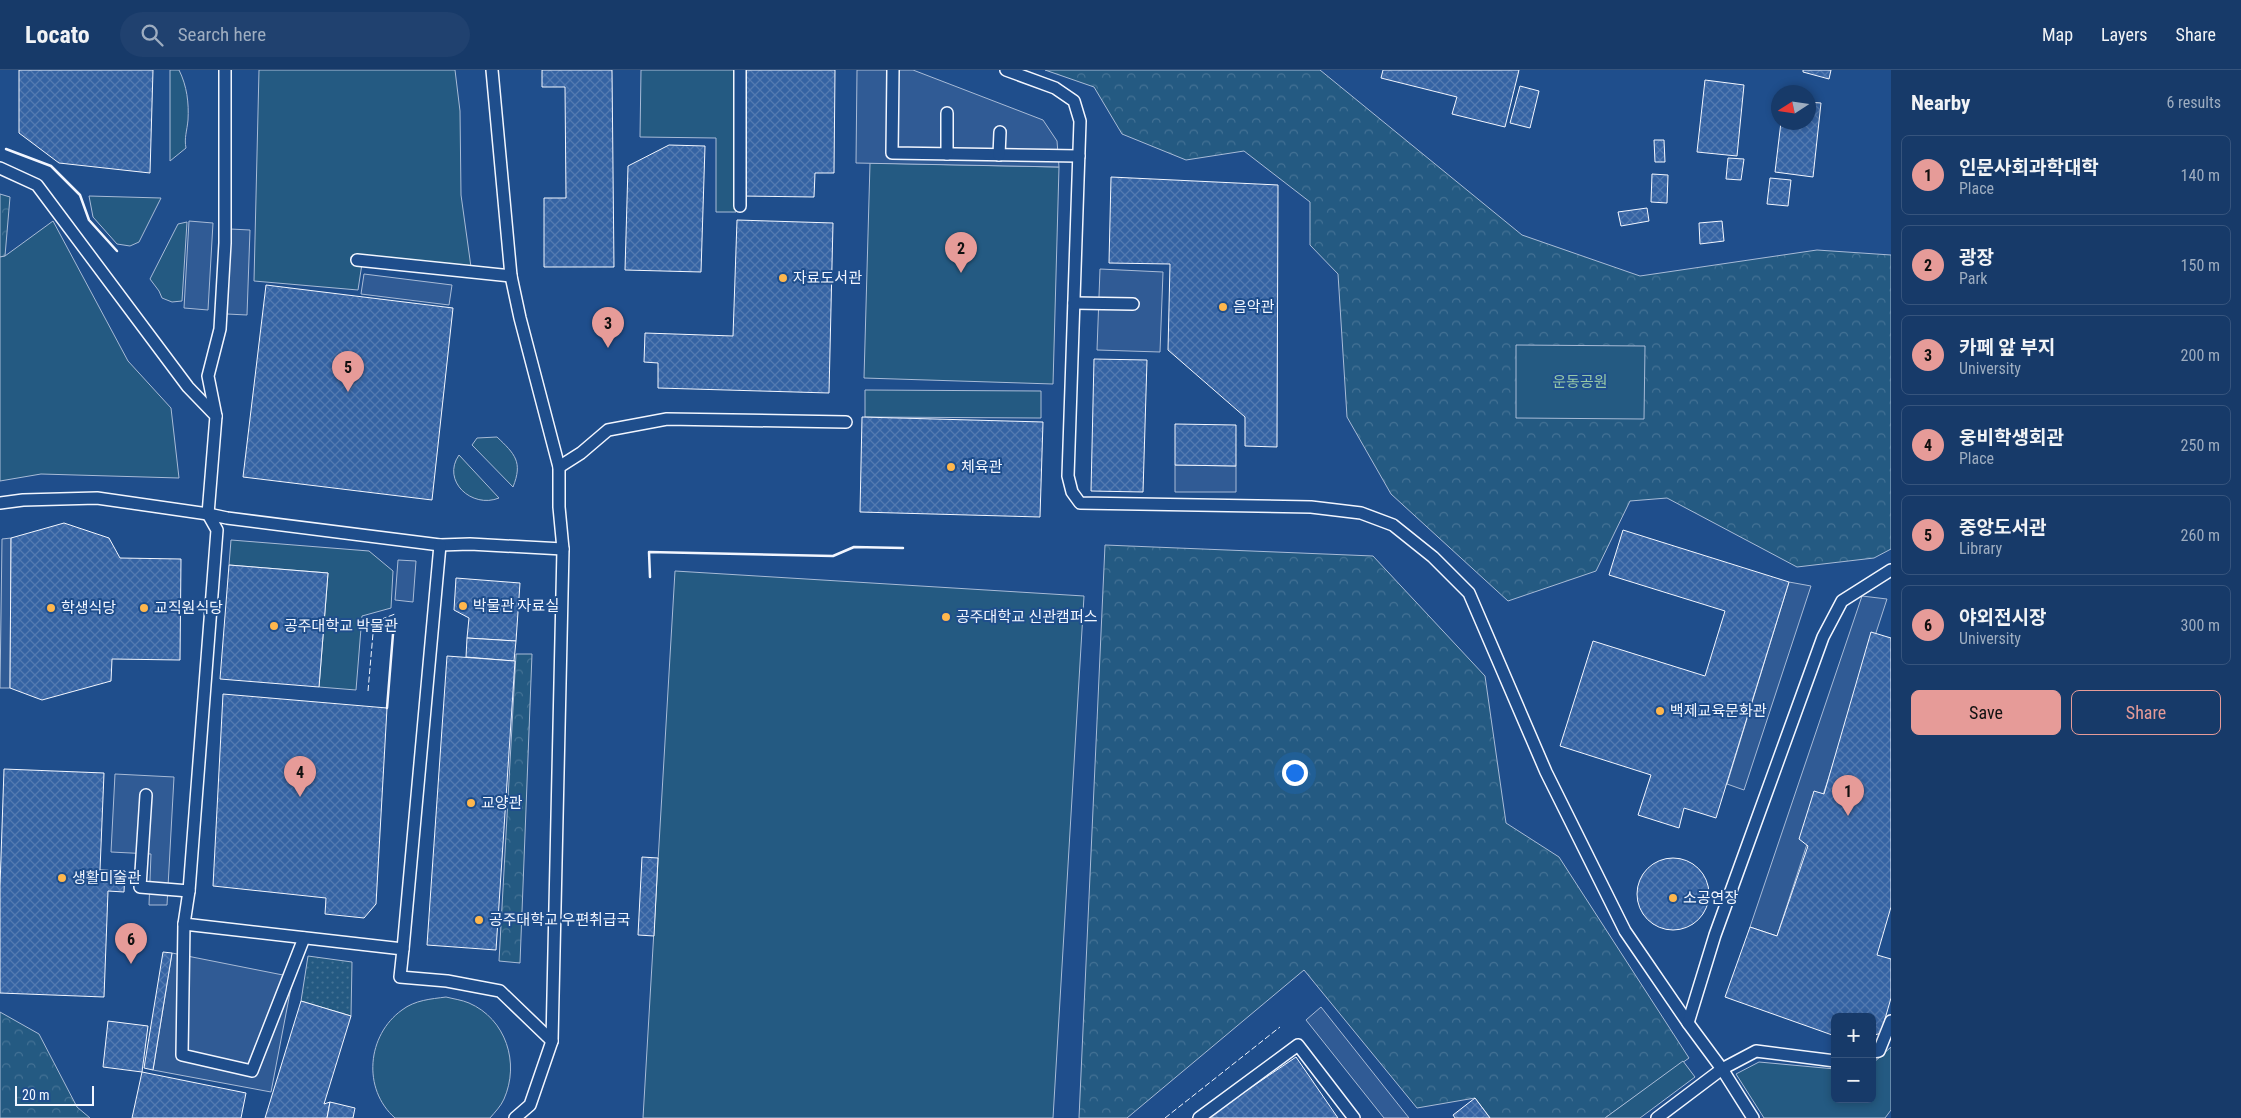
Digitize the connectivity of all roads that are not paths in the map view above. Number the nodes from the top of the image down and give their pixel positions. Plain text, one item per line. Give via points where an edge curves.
1 (224, 70) edge
2 (492, 70) edge
3 (740, 70) edge
4 (893, 70) edge
5 (1006, 70) edge
6 (947, 113) dead end
7 (1000, 132) dead end
8 (947, 154) junction
9 (999, 155) junction
10 (1079, 156) junction
11 (0, 168) edge
12 (740, 206) dead end
13 (357, 260) dead end
14 (511, 276) junction
15 (1074, 303) junction
16 (1133, 304) dead end
17 (216, 416) junction
18 (846, 422) dead end
19 (559, 467) junction
20 (0, 503) edge
21 (208, 514) junction
22 (440, 545) junction
23 (564, 549) junction
24 (1891, 570) edge
25 (146, 795) dead end
26 (189, 891) junction
27 (184, 924) junction
28 (304, 938) junction
29 (403, 949) junction
30 (1891, 1021) edge
31 (1688, 1024) junction
32 (552, 1041) junction
33 (1876, 1051) edge
34 (1831, 1060) edge
35 (1722, 1069) junction
36 (514, 1118) edge
37 (1199, 1118) edge
38 (1354, 1118) edge
39 (1657, 1118) edge
40 (1753, 1118) edge

1 - 17 lane via 225,243 220,329 208,376
2 - 14 lane
3 - 12 lane
4 - 8 lane via 892,153
5 - 10 lane via 1055,88 1074,101 1080,121
6 - 8 lane
7 - 9 lane
8 - 9 lane
9 - 10 lane
10 - 15 lane
11 - 17 lane via 37,185 188,387
13 - 14 lane
14 - 19 lane
15 - 16 lane
15 - 31 lane via 1068,476 1072,492 1080,503 1311,508 1361,513 1393,525 1433,557 1469,592 1546,772 1625,931
17 - 21 lane
18 - 19 lane via 667,419 608,430
19 - 23 lane via 558,507
20 - 21 lane via 98,498
21 - 22 lane
21 - 26 lane via 217,530
22 - 23 lane
22 - 29 lane
23 - 32 lane
24 - 31 lane via 1842,601 1823,637 1715,935
25 - 26 lane via 140,887
26 - 27 lane
27 - 28 lane
27 - 28 lane via 182,1055 252,1071
28 - 29 lane
29 - 32 lane via 400,977 447,980 500,990
30 - 33 lane via 1879,1051
31 - 35 lane
32 - 36 lane via 530,1104
34 - 35 lane via 1756,1051
35 - 39 lane
35 - 40 lane
37 - 38 lane via 1298,1045

